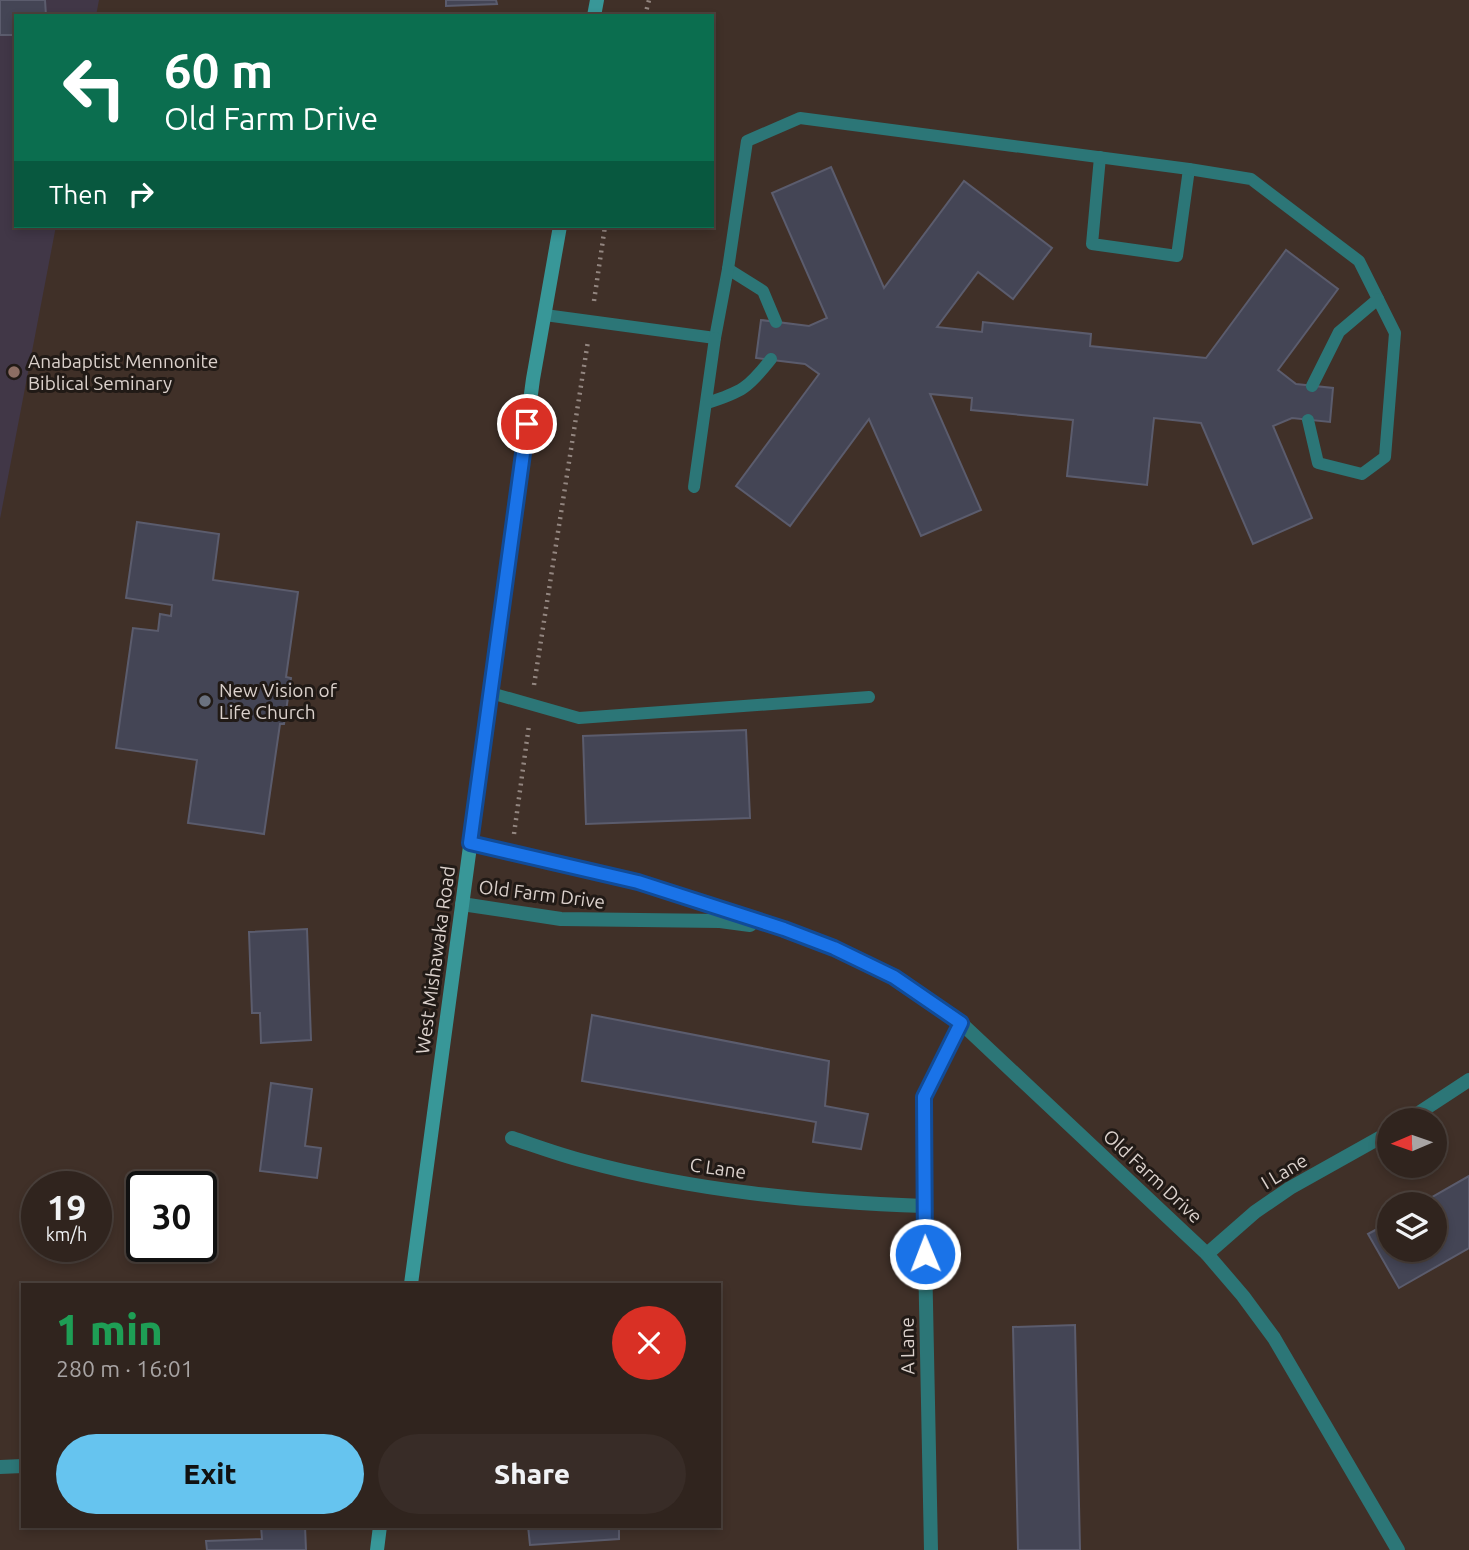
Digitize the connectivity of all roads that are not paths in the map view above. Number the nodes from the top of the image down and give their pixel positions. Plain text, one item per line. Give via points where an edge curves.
1 (1100, 158) junction
2 (1189, 169) junction
3 (560, 228) edge
4 (728, 269) junction
5 (1378, 299) junction
6 (545, 315) junction
7 (776, 322) dead end
8 (715, 338) junction
9 (771, 359) dead end
10 (1312, 386) dead end
11 (707, 402) junction
12 (1308, 420) dead end
13 (694, 487) dead end
14 (491, 694) junction
15 (869, 697) dead end
16 (470, 843) junction
17 (462, 904) junction
18 (784, 929) junction
19 (961, 1023) junction
20 (1469, 1080) edge
21 (1426, 1108) edge
22 (512, 1138) dead end
23 (1377, 1139) edge
24 (924, 1206) junction
25 (1207, 1254) junction
26 (411, 1283) edge
27 (21, 1466) edge
28 (0, 1467) edge
29 (380, 1528) edge
30 (377, 1550) edge
31 (931, 1550) edge
32 (1398, 1550) edge

1 - 2 lane
1 - 2 lane via 1092,244 1177,257
1 - 4 lane via 800,118 747,141
2 - 5 lane via 1251,179 1360,261
3 - 6 main road, West Mishawaka Road
4 - 7 lane via 763,291
4 - 8 lane
5 - 10 lane via 1339,332
5 - 12 lane via 1395,334 1385,457 1362,474 1318,463
6 - 8 lane
6 - 14 main road, West Mishawaka Road
8 - 11 lane
9 - 11 lane via 752,384
11 - 13 lane
14 - 15 lane via 579,718
14 - 16 main road, West Mishawaka Road
16 - 17 main road, West Mishawaka Road
16 - 18 street, Old Farm Drive via 638,882
17 - 18 street, Old Farm Drive via 561,919 720,921
17 - 26 main road, West Mishawaka Road
18 - 19 street, Old Farm Drive via 894,977
19 - 24 street, A Lane via 924,1097
19 - 25 street, Old Farm Drive
20 - 21 street
22 - 24 street, C Lane via 584,1161 688,1184 836,1203
23 - 25 street, I Lane via 1290,1188
24 - 31 street, A Lane
25 - 32 street, Old Farm Drive via 1274,1338
27 - 28 street
29 - 30 main road

